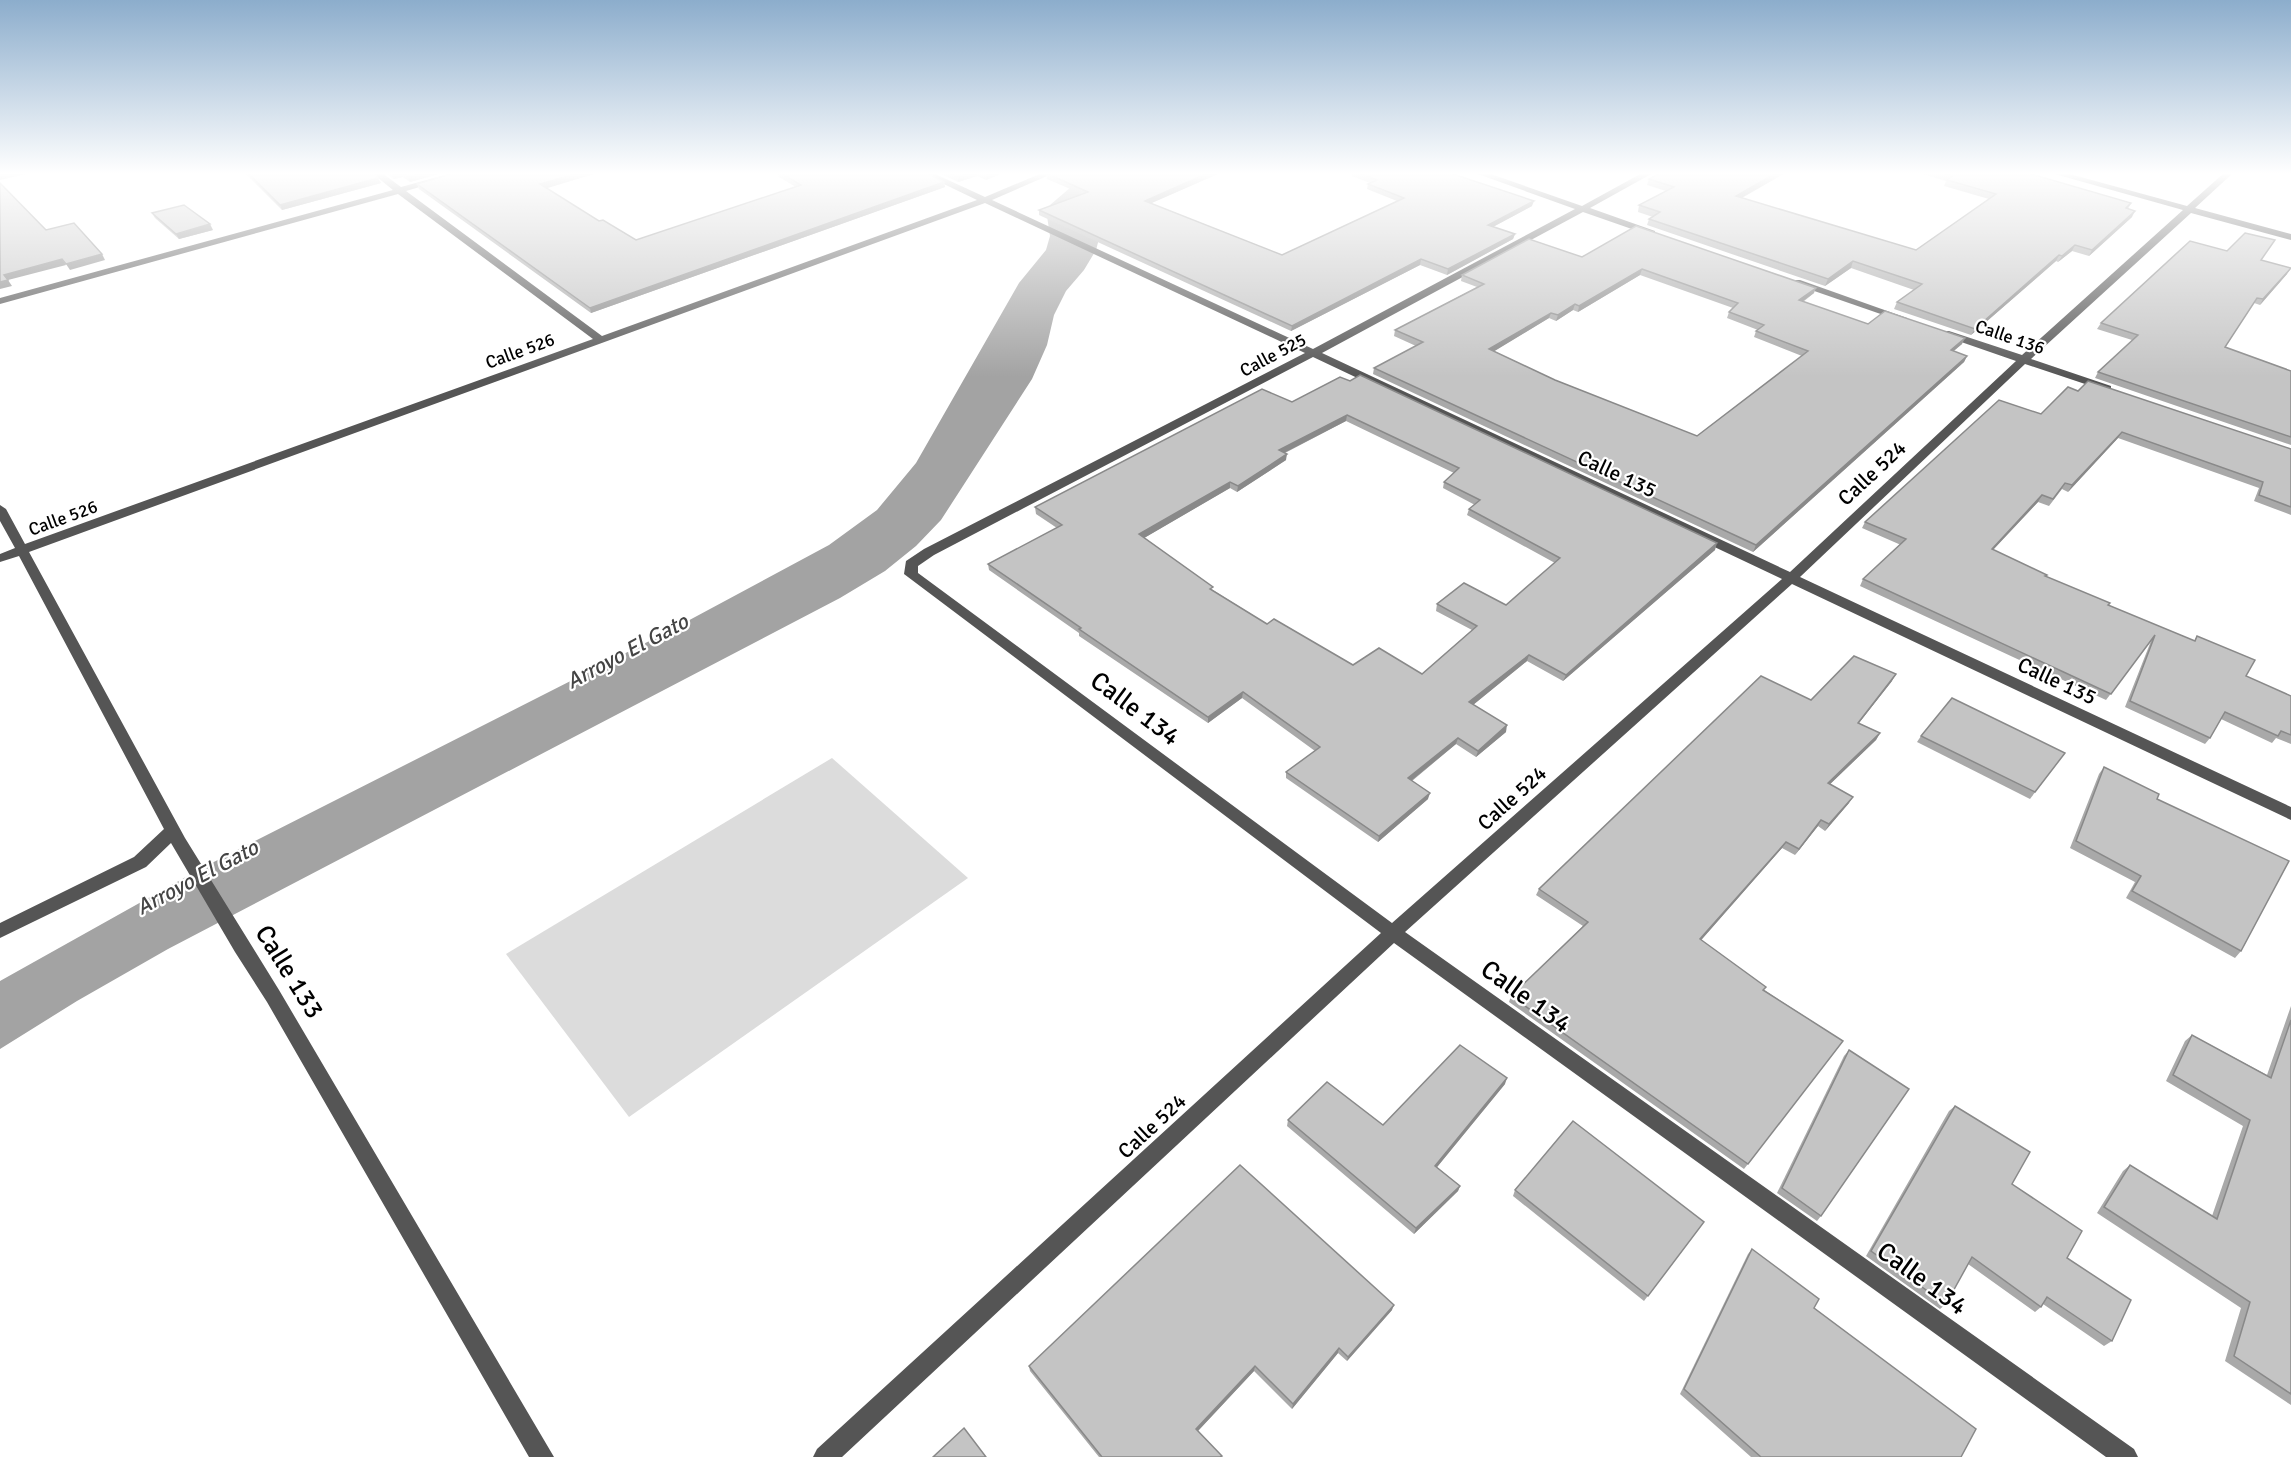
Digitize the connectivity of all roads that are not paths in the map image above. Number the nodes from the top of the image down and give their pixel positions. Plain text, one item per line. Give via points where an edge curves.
1 (219, 241) edge
2 (468, 241) edge
3 (872, 241) edge
4 (1074, 241) edge
5 (1520, 241) edge
6 (2156, 241) edge
7 (1791, 280) edge
8 (0, 301) edge
9 (1913, 322) edge
10 (1935, 329) edge
11 (600, 339) junction
12 (1313, 352) junction
13 (2024, 359) junction
14 (2113, 390) edge
15 (0, 510) edge
16 (21, 551) junction
17 (0, 558) edge
18 (911, 564) joint
19 (1792, 577) junction
20 (2291, 814) edge
21 (176, 837) junction
22 (0, 931) edge
23 (1393, 933) junction
24 (542, 1457) edge
25 (825, 1457) edge
26 (2127, 1457) edge

1 - 8 street
2 - 11 street
3 - 11 street, Calle 526
4 - 12 street, Calle 135
5 - 12 street, Calle 525
6 - 13 street, Calle 524
7 - 9 street
10 - 13 street, Calle 136
11 - 16 street, Calle 526
12 - 18 street, Calle 525
12 - 19 street, Calle 135
13 - 14 street, Calle 136
13 - 19 street, Calle 524
15 - 16 street, Calle 133
16 - 17 street, Calle 526
16 - 21 street, Calle 133
18 - 23 street, Calle 134 via 911,574
19 - 20 street, Calle 135
19 - 23 street, Calle 524
21 - 22 street via 140,862
21 - 24 street, Calle 133
23 - 25 street, Calle 524
23 - 26 street, Calle 134

